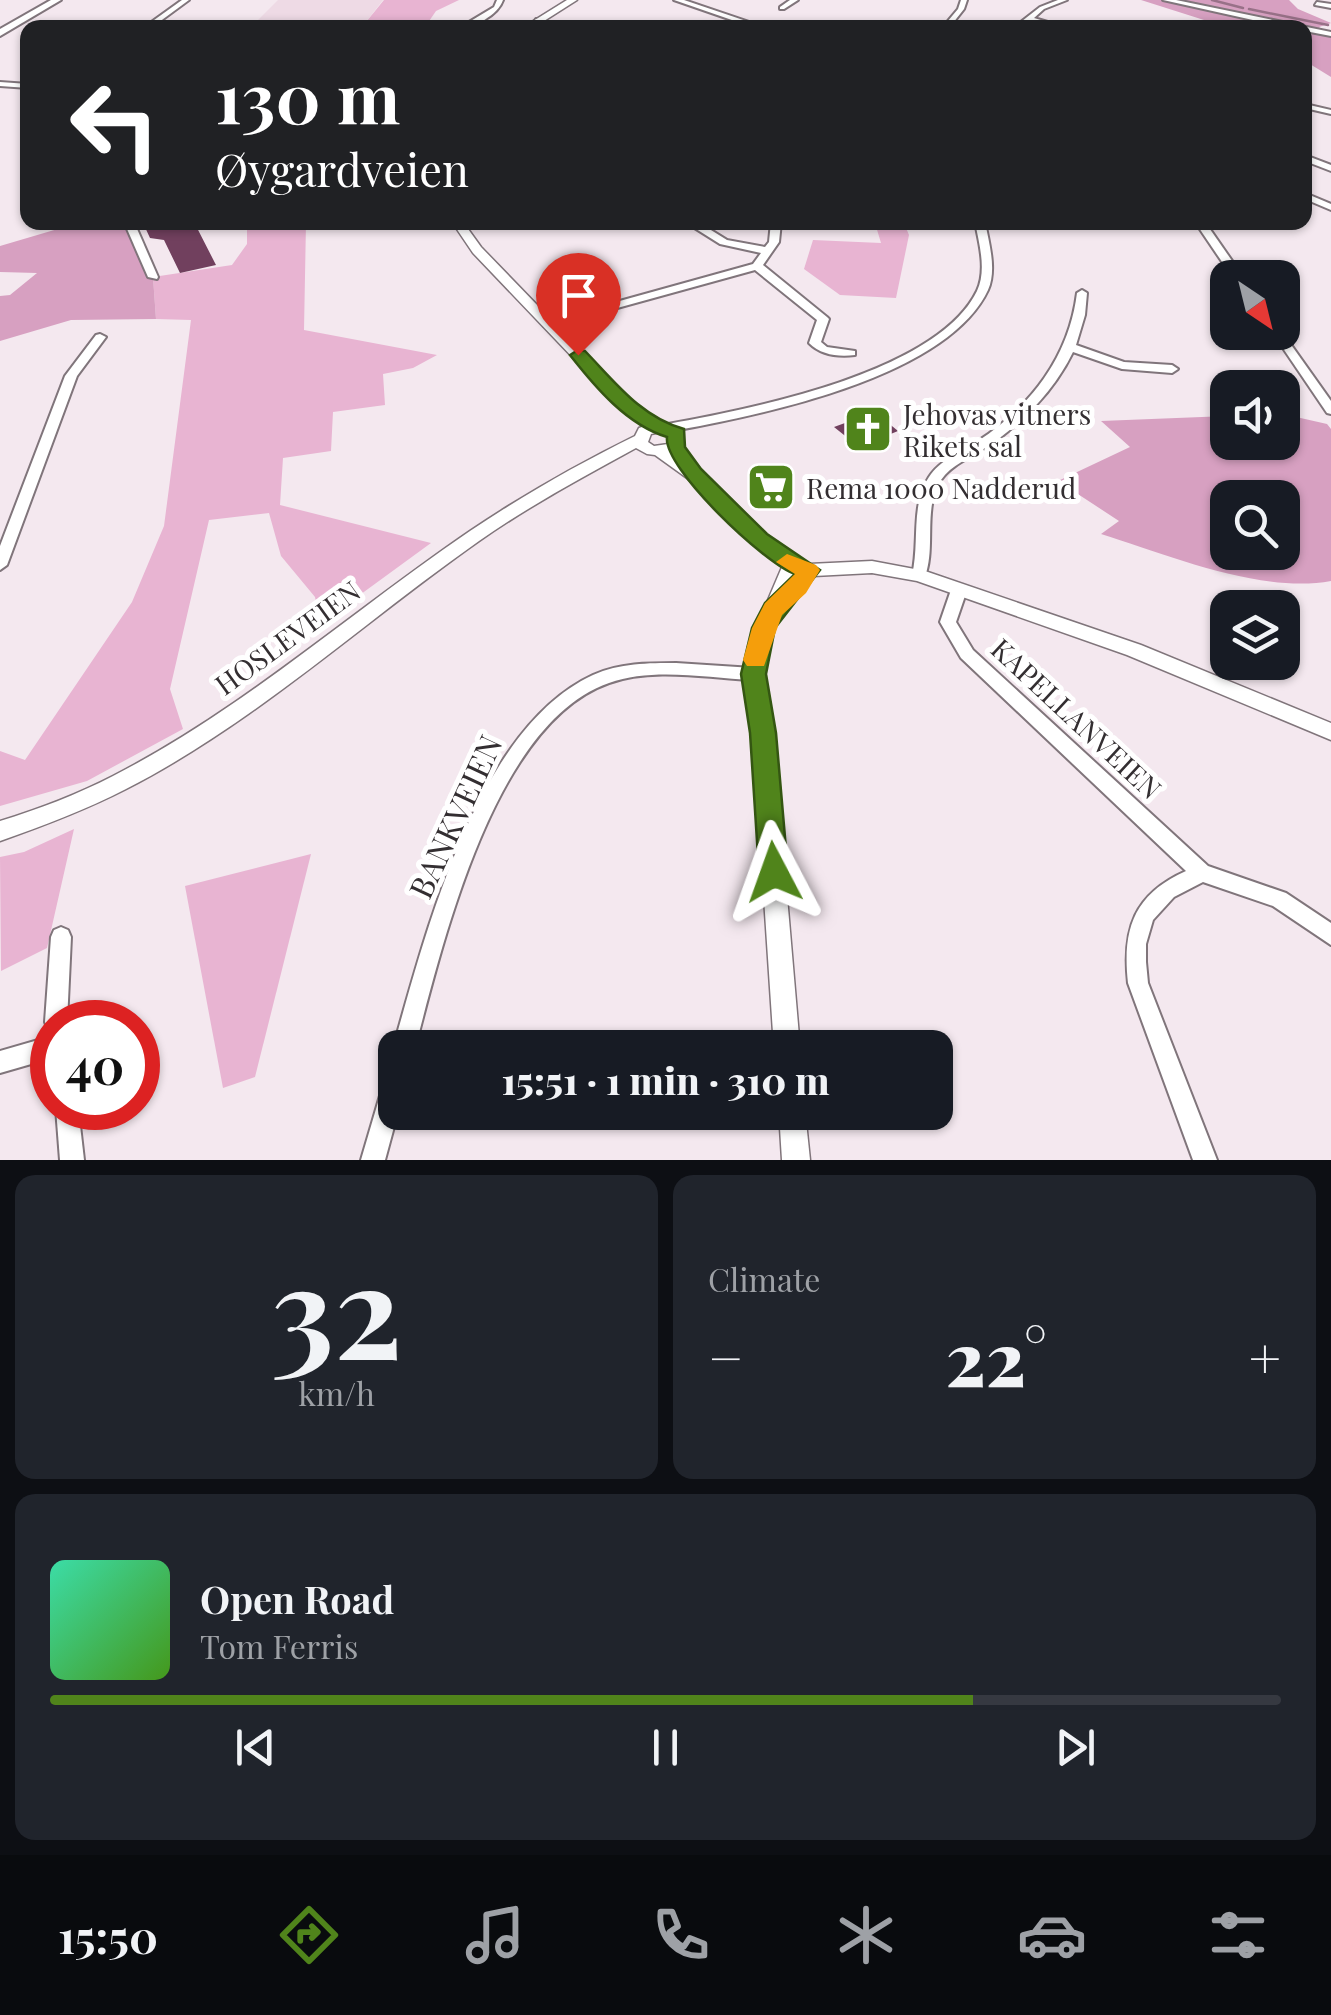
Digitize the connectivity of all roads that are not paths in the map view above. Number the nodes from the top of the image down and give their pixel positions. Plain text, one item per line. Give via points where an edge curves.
1 (58, 0) edge
2 (186, 0) edge
3 (500, 0) edge
4 (573, 0) edge
5 (677, 0) edge
6 (795, 0) edge
7 (1064, 0) edge
8 (1166, 0) edge
9 (1317, 4) dead end
10 (1331, 6) edge
11 (782, 8) dead end
12 (1027, 18) joint
13 (24, 20) edge
14 (157, 20) edge
15 (476, 20) edge
16 (539, 20) edge
17 (740, 20) edge
18 (1035, 20) edge
19 (1263, 20) edge
20 (132, 230) edge
21 (463, 230) edge
22 (704, 230) edge
23 (775, 230) edge
24 (981, 230) edge
25 (1206, 230) edge
26 (769, 251) junction
27 (1226, 260) edge
28 (757, 266) junction
29 (153, 278) dead end
30 (1082, 293) dead end
31 (548, 324) junction
32 (100, 337) dead end
33 (1071, 347) junction
34 (1289, 350) edge
35 (851, 353) dead end
36 (1172, 368) dead end
37 (1331, 410) edge
38 (659, 440) junction
39 (0, 565) edge
40 (800, 568) junction
41 (918, 575) junction
42 (958, 590) junction
43 (754, 674) junction
44 (1331, 732) edge
45 (0, 831) edge
46 (1202, 872) junction
47 (1331, 934) edge
48 (62, 937) dead end
49 (58, 1000) edge
50 (409, 1030) edge
51 (786, 1030) edge
52 (30, 1053) edge
53 (0, 1062) edge
54 (70, 1130) edge
55 (381, 1130) edge
56 (794, 1130) edge
57 (72, 1160) edge
58 (373, 1160) edge
59 (796, 1160) edge
60 (1204, 1160) edge

1 - 13 main road
2 - 14 street
3 - 15 street
4 - 16 street
5 - 17 street
6 - 11 street
7 - 12 street
8 - 19 street
9 - 10 street
12 - 18 street
20 - 29 street
21 - 31 street
22 - 26 street via 724,242
23 - 26 street
24 - 38 street, HOSLEVEIEN via 984,286 966,316 938,341 866,375
25 - 27 street
26 - 28 street
28 - 31 street
28 - 35 street via 823,319 816,343
30 - 33 street
31 - 38 street
32 - 39 street via 71,376
33 - 36 street via 1122,365
33 - 41 street via 1020,416 939,472 924,515
34 - 37 street
38 - 40 street via 760,540
38 - 45 street, HOSLEVEIEN via 594,464 490,525 156,763 76,805
40 - 41 street via 872,567
40 - 43 street via 798,587 774,609 757,647
41 - 42 street
42 - 44 street via 1134,650
42 - 46 street, KAPELLANVEIEN via 948,622 967,654
43 - 50 street, BANKVEIEN via 615,674 549,709 492,798 462,865
43 - 51 street
46 - 47 street via 1280,899
46 - 60 street via 1155,898 1133,953 1138,983
48 - 49 street
52 - 53 street
54 - 57 street
55 - 58 street
56 - 59 street

